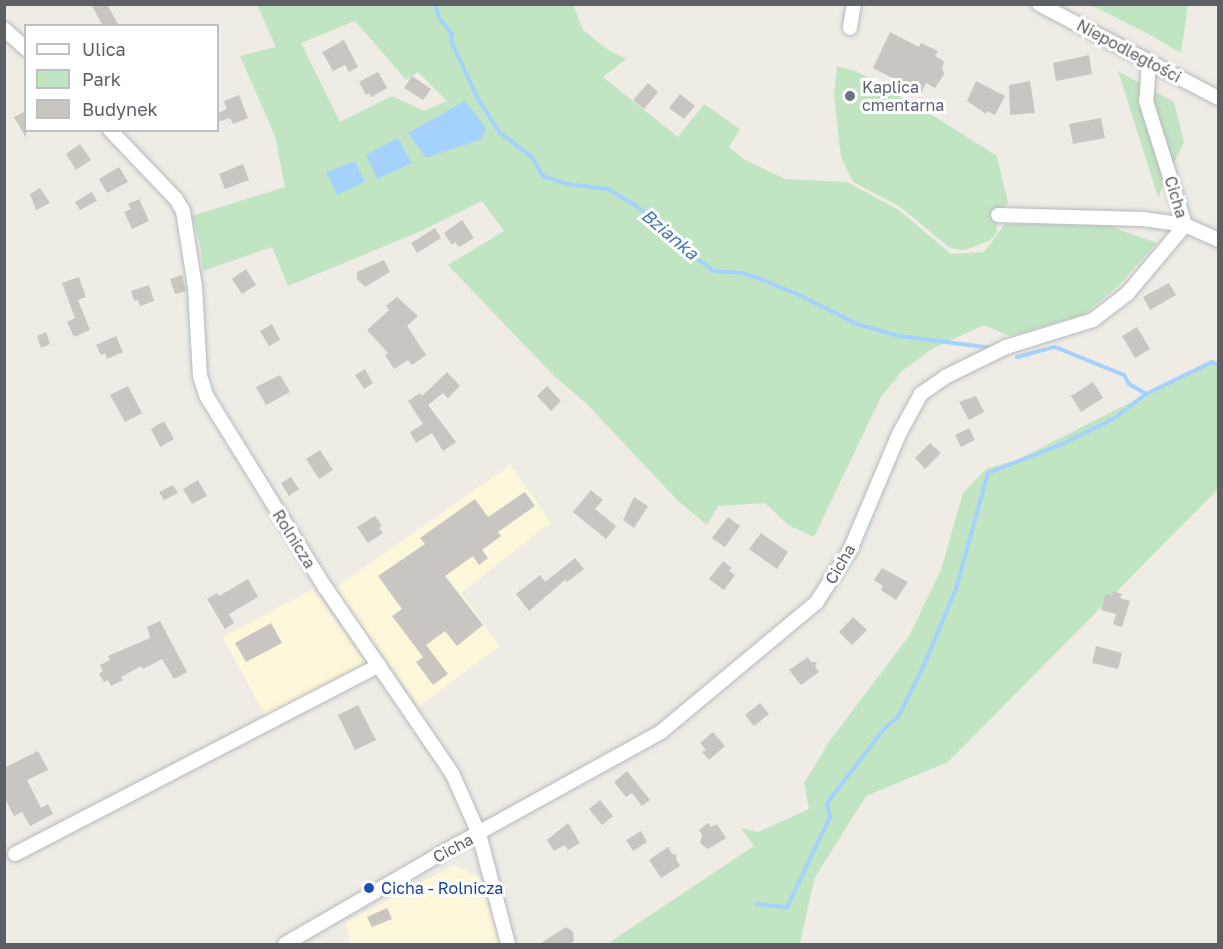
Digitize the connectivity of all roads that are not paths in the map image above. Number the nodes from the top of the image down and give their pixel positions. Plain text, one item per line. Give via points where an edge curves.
1 (854, 4) edge
2 (1039, 4) edge
3 (850, 28) dead end
4 (4, 29) edge
5 (24, 47) edge
6 (1149, 62) junction
7 (1218, 98) edge
8 (112, 132) edge
9 (998, 215) dead end
10 (1185, 225) junction
11 (1218, 240) edge
12 (379, 665) junction
13 (479, 834) junction
14 (15, 854) dead end
15 (285, 945) edge
16 (508, 945) edge

1 - 3 street
2 - 6 street, Niepodległości
4 - 5 street
6 - 7 street, Niepodległości
6 - 10 street, Cicha via 1146,101
8 - 12 street, Rolnicza via 183,211 195,287 201,376 207,397 325,587
9 - 10 street via 1143,219
10 - 11 street
10 - 13 street, Cicha via 1128,293 1093,320 1006,348 945,377 921,394 899,434 850,550 816,603 790,627 759,648 661,732
12 - 13 street, Rolnicza via 452,773
12 - 14 street
13 - 15 street, Cicha
13 - 16 street, Rolnicza

